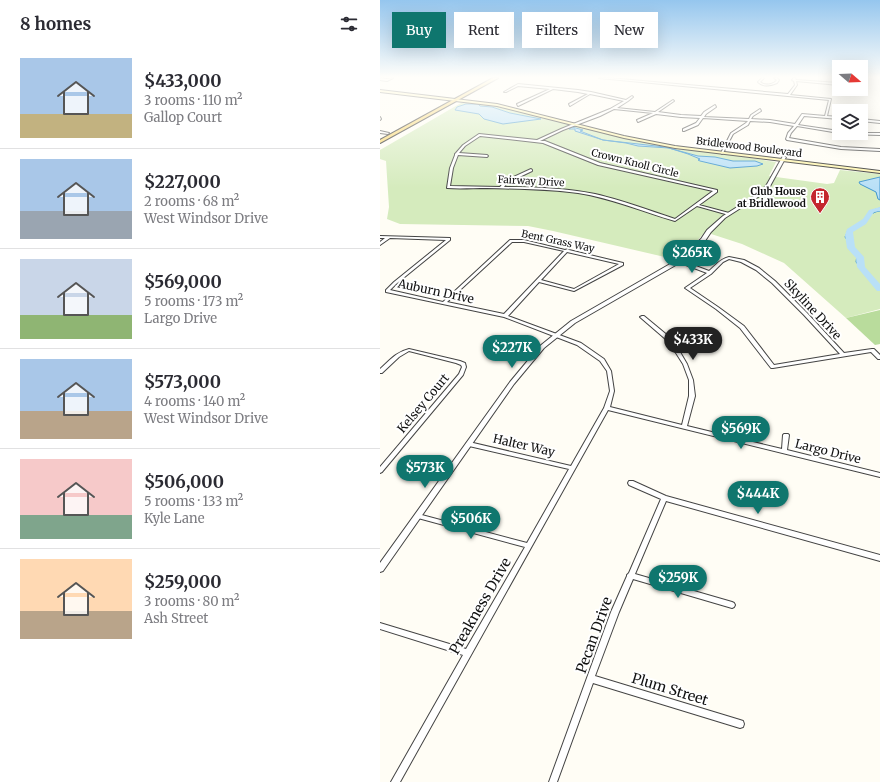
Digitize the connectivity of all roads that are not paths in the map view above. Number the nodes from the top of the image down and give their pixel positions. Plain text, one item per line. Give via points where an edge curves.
1 (421, 114) edge
2 (429, 114) edge
3 (537, 114) edge
4 (555, 114) edge
5 (597, 114) edge
6 (653, 114) edge
7 (660, 114) edge
8 (704, 114) edge
9 (754, 114) edge
10 (826, 116) joint
11 (832, 117) edge
12 (702, 118) junction
13 (750, 120) junction
14 (580, 121) junction
15 (638, 121) dead end
16 (868, 121) edge
17 (880, 122) edge
18 (574, 124) junction
19 (796, 125) junction
20 (684, 130) dead end
21 (832, 131) edge
22 (382, 134) edge
23 (868, 134) edge
24 (880, 134) edge
25 (538, 141) junction
26 (380, 142) edge
27 (880, 150) edge
28 (724, 151) junction
29 (456, 154) junction
30 (487, 156) dead end
31 (783, 159) junction
32 (531, 170) dead end
33 (880, 171) edge
34 (574, 186) dead end
35 (502, 188) junction
36 (569, 191) junction
37 (629, 199) dead end
38 (623, 203) junction
39 (697, 205) junction
40 (728, 214) junction
41 (675, 220) joint
42 (380, 237) edge
43 (388, 238) junction
44 (380, 244) edge
45 (566, 250) junction
46 (679, 261) junction
47 (710, 272) junction
48 (538, 280) junction
49 (444, 303) junction
50 (505, 316) junction
51 (642, 317) dead end
52 (556, 334) junction
53 (843, 355) junction
54 (880, 358) edge
55 (380, 372) edge
56 (607, 408) junction
57 (684, 427) junction
58 (786, 435) dead end
59 (469, 444) junction
60 (784, 452) junction
61 (383, 463) edge
62 (573, 468) junction
63 (380, 471) edge
64 (880, 475) edge
65 (631, 483) dead end
66 (664, 498) junction
67 (418, 516) junction
68 (528, 546) junction
69 (880, 558) edge
70 (383, 559) edge
71 (380, 569) edge
72 (630, 575) junction
73 (732, 605) dead end
74 (380, 626) edge
75 (468, 653) junction
76 (592, 679) junction
77 (740, 724) dead end
78 (395, 782) edge
79 (553, 782) edge

1 - 22 main road
2 - 26 main road
3 - 18 main road, Bridlewood Boulevard
4 - 14 main road, Bridlewood Boulevard
5 - 14 street
6 - 15 street
7 - 12 street
8 - 12 street
9 - 13 street
10 - 11 street
10 - 19 street via 805,115
12 - 13 street
12 - 20 street via 697,124
13 - 19 street
13 - 28 street via 732,134
14 - 18 street
14 - 28 main road, Bridlewood Boulevard via 653,139
16 - 17 street
18 - 25 street
18 - 28 main road, Bridlewood Boulevard via 654,143
19 - 21 street
19 - 27 street via 787,139 841,149
23 - 24 street
25 - 29 street, Crown Knoll Circle via 480,135
25 - 39 street, Crown Knoll Circle via 552,144 599,164 716,191
28 - 31 main road, Bridlewood Boulevard
29 - 30 street
29 - 35 street, Fairway Drive via 448,187
31 - 33 main road, Bridlewood Boulevard
31 - 40 street via 765,190
32 - 35 street via 506,182
34 - 36 street
35 - 36 street, Fairway Drive
36 - 38 street, Fairway Drive
37 - 38 street
38 - 41 street, Fairway Drive
39 - 40 street
39 - 41 street, Crown Knoll Circle
40 - 46 street
42 - 43 street, Auburn Drive
43 - 44 street
43 - 49 street, Auburn Drive via 450,239 387,291
45 - 48 street
45 - 48 street, Bent Grass Way via 622,264 574,290
45 - 49 street, Bent Grass Way via 524,241 511,241
46 - 47 street
46 - 52 street
47 - 53 street, Skyline Drive via 729,258 760,271 782,288
47 - 53 street, Skyline Drive via 687,288 718,308 742,328 773,367
48 - 50 street
49 - 50 street, Auburn Drive
50 - 52 street, Auburn Drive
51 - 57 street via 670,341 685,364 691,380 692,396
52 - 56 street, Preakness Drive via 579,344 602,360 612,382
52 - 59 street via 524,367
53 - 54 street via 872,350
55 - 61 street, Kelsey Court via 398,354 409,350 458,362 464,367 461,374
56 - 57 street, Largo Drive
56 - 62 street, Preakness Drive
57 - 60 street, Largo Drive
58 - 60 street
59 - 62 street, Halter Way
59 - 67 street
60 - 64 street, Largo Drive
61 - 63 street, Kelsey Court
62 - 68 street, Preakness Drive
65 - 66 street
66 - 69 street
66 - 72 street, Pecan Drive
67 - 68 street
67 - 70 street
68 - 75 street, Preakness Drive
70 - 71 street
72 - 73 street
72 - 76 street, Pecan Drive
74 - 75 street
75 - 78 street, Preakness Drive
76 - 77 street, Plum Street
76 - 79 street, Pecan Drive

